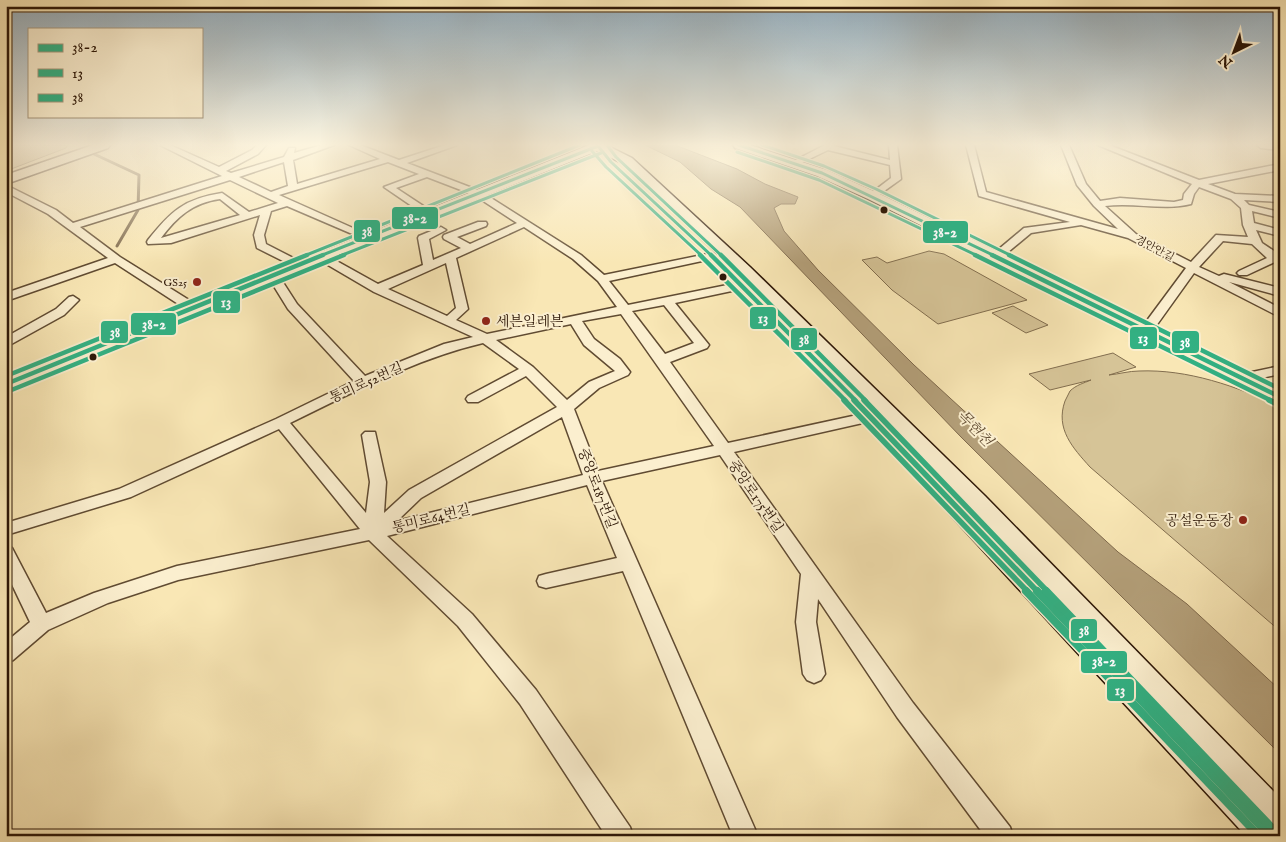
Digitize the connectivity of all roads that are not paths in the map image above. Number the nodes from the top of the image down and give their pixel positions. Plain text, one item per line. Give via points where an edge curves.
1 (201, 184) edge
2 (248, 184) edge
3 (293, 184) edge
4 (306, 184) edge
5 (399, 184) edge
6 (453, 184) edge
7 (501, 184) edge
8 (635, 184) edge
9 (652, 184) edge
10 (846, 184) edge
11 (889, 184) edge
12 (980, 184) edge
13 (1082, 184) edge
14 (1196, 184) edge
15 (1200, 184) edge
16 (6, 188) edge
17 (294, 188) junction
18 (477, 194) junction
19 (270, 195) junction
20 (874, 196) junction
21 (1234, 197) junction
22 (1280, 199) edge
23 (287, 203) junction
24 (1097, 204) junction
25 (1246, 207) junction
26 (266, 211) junction
27 (1044, 211) junction
28 (429, 213) junction
29 (1280, 215) edge
30 (248, 216) junction
31 (526, 223) junction
32 (1086, 223) junction
33 (482, 224) dead end
34 (1248, 225) junction
35 (73, 226) junction
36 (441, 230) dead end
37 (1028, 230) junction
38 (1280, 233) edge
39 (1132, 236) junction
40 (368, 237) junction
41 (1258, 245) junction
42 (470, 248) junction
43 (320, 256) junction
44 (712, 256) junction
45 (997, 256) junction
46 (450, 257) junction
47 (1278, 257) edge
48 (116, 258) junction
49 (299, 265) junction
50 (429, 266) junction
51 (1192, 268) junction
52 (1242, 273) dead end
53 (273, 275) junction
54 (602, 279) junction
55 (742, 286) junction
56 (378, 289) junction
57 (1280, 292) edge
58 (6, 297) edge
59 (73, 300) dead end
60 (666, 300) junction
61 (192, 308) junction
62 (625, 309) junction
63 (1280, 314) edge
64 (574, 319) junction
65 (448, 321) junction
66 (1146, 330) junction
67 (485, 338) junction
68 (6, 343) edge
69 (662, 360) junction
70 (528, 370) junction
71 (1280, 370) edge
72 (1242, 378) junction
73 (362, 382) junction
74 (6, 384) edge
75 (1280, 397) edge
76 (473, 399) dead end
77 (566, 408) junction
78 (872, 417) junction
79 (281, 422) junction
80 (370, 435) dead end
81 (724, 450) junction
82 (592, 478) junction
83 (6, 528) edge
84 (373, 533) junction
85 (6, 553) edge
86 (628, 563) junction
87 (810, 574) junction
88 (546, 581) dead end
89 (41, 624) junction
90 (6, 654) edge
91 (814, 674) dead end
92 (1280, 823) edge
93 (621, 836) edge
94 (746, 836) edge
95 (1001, 836) edge
96 (1270, 836) edge

1 - 35 street
2 - 19 street
3 - 17 street
4 - 17 street
5 - 28 street via 389,188
6 - 18 street, 중앙로175번길
7 - 18 main road
8 - 44 main road
9 - 92 main road via 779,305 977,502
10 - 20 main road
11 - 20 street
12 - 27 street via 982,194
13 - 24 street, 경안안길
14 - 24 street via 1188,202 1174,205 1120,201
15 - 21 street
16 - 35 street
17 - 19 street
18 - 28 main road
18 - 31 street, 중앙로175번길
19 - 23 street
20 - 45 main road
21 - 22 street
21 - 25 street
23 - 26 street
23 - 40 street
24 - 39 street, 경안안길
25 - 29 street
25 - 34 street
26 - 30 street
26 - 49 street via 259,235 261,246
27 - 32 street
27 - 37 street
28 - 40 main road
30 - 30 street via 167,241 152,242 183,206 206,198 222,196
31 - 42 street
31 - 54 street, 중앙로175번길 via 577,257
32 - 37 street
32 - 39 street
33 - 42 street via 448,237
34 - 38 street
34 - 41 street
35 - 48 street
36 - 50 street via 423,238
37 - 45 street
39 - 51 street, 경안안길
40 - 43 main road
41 - 47 street
41 - 51 street via 1220,237
42 - 46 street
43 - 49 main road
43 - 56 street, 중앙로187번길
44 - 54 street
44 - 55 main road
45 - 66 main road
46 - 50 street
46 - 65 street via 462,309
47 - 52 street
48 - 58 street
48 - 61 street
49 - 53 main road
50 - 56 street
51 - 57 street
51 - 63 street, 경안안길
51 - 66 street
53 - 61 main road
53 - 73 street via 292,306
54 - 62 street, 중앙로175번길
55 - 60 street, 통미로52번길
55 - 78 main road
56 - 65 street, 중앙로187번길
59 - 68 street via 60,312
60 - 62 street, 통미로52번길
60 - 69 street via 702,345
61 - 74 main road
62 - 64 street, 통미로52번길
62 - 69 street, 중앙로175번길
64 - 67 street, 통미로52번길
64 - 77 street via 589,342 623,372 594,385
65 - 67 street, 중앙로187번길
66 - 72 main road
67 - 70 street, 중앙로187번길
67 - 73 street, 통미로52번길 via 450,347
69 - 81 street, 중앙로175번길
70 - 76 street
70 - 77 street, 중앙로187번길
71 - 72 street
72 - 75 main road
73 - 79 street, 통미로52번길
77 - 82 street, 중앙로187번길
77 - 84 street via 415,494
78 - 81 street, 통미로64번길
78 - 96 main road
79 - 83 street, 통미로52번길 via 125,493
79 - 84 street
80 - 84 street via 378,482
81 - 82 street, 통미로64번길
81 - 87 street, 중앙로175번길
82 - 84 street, 통미로64번길
82 - 86 street, 중앙로187번길
84 - 89 street, 통미로64번길 via 177,573 101,598
84 - 93 street via 465,620 528,697
85 - 89 street
86 - 88 street
86 - 94 street, 중앙로187번길
87 - 91 street via 806,622
87 - 95 street, 중앙로175번길 via 904,710
89 - 90 street, 통미로64번길

